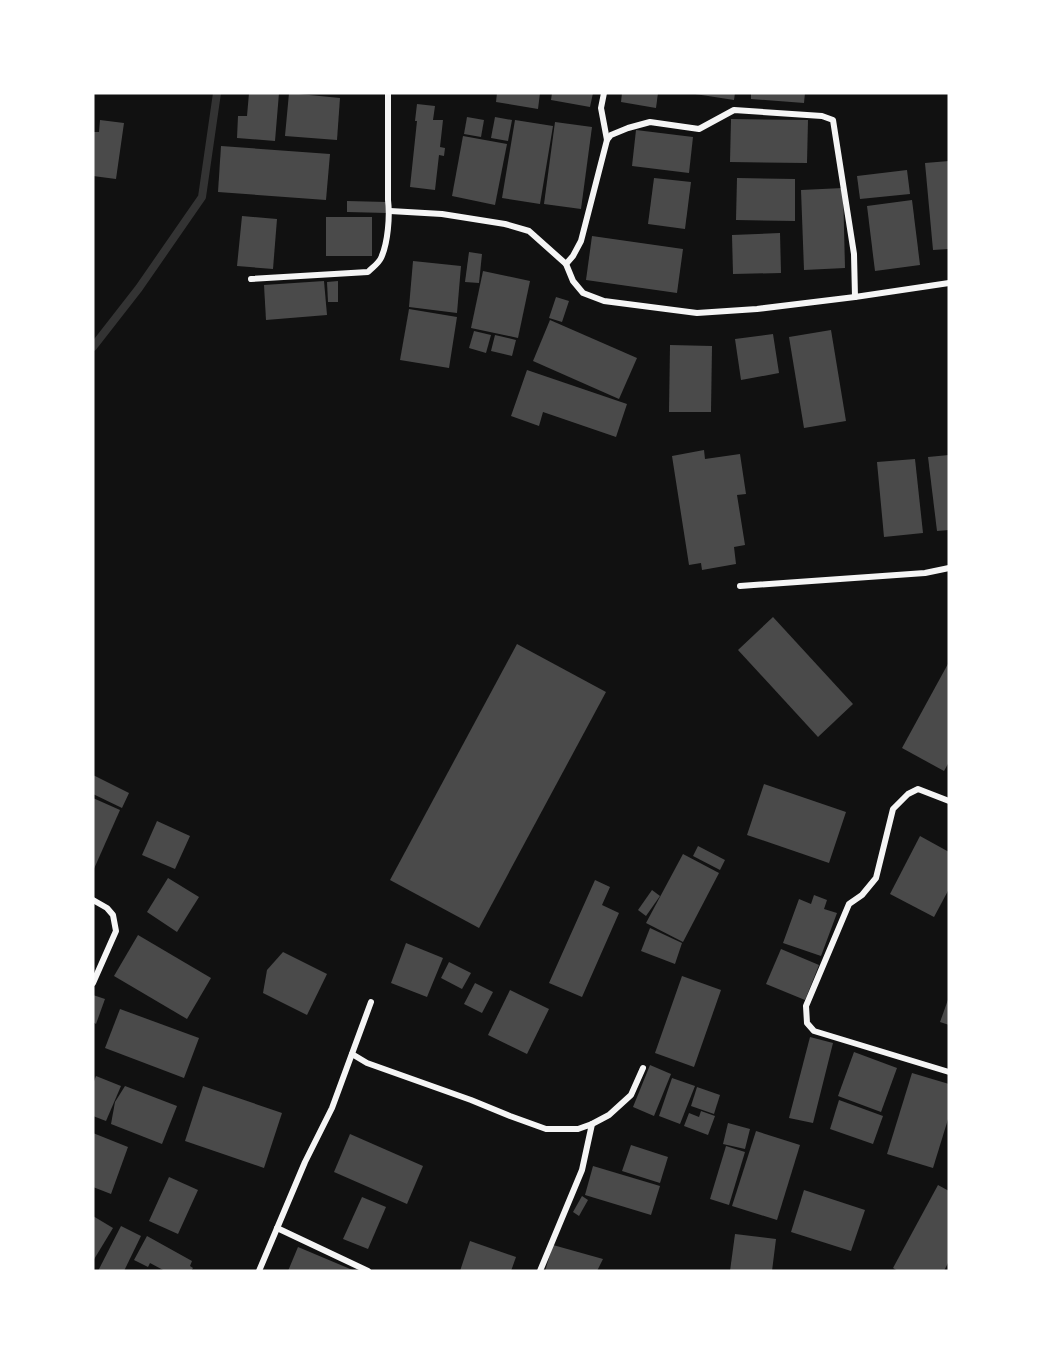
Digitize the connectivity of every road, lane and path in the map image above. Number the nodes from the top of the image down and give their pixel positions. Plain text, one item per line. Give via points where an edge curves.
1 (388, 93) edge
2 (604, 93) edge
3 (607, 140) junction
4 (390, 212) junction
5 (566, 264) junction
6 (251, 279) dead end
7 (949, 283) edge
8 (855, 297) junction
9 (949, 568) edge
10 (740, 586) dead end
11 (949, 801) edge
12 (93, 900) edge
13 (93, 983) edge
14 (371, 1002) dead end
15 (351, 1054) junction
16 (643, 1068) dead end
17 (949, 1072) edge
18 (592, 1124) junction
19 (277, 1228) junction
20 (259, 1271) edge
21 (368, 1271) edge
22 (540, 1271) edge

1 - 4 street
2 - 3 street via 601,108
3 - 5 street via 581,242
3 - 8 street via 611,135 650,122 699,129 734,110 833,120 854,255
4 - 5 street via 442,213 506,224 529,231
4 - 6 street via 381,260 368,272
5 - 8 street via 583,293 604,301 686,311 758,309
7 - 8 street
9 - 10 street
11 - 17 street via 918,789 893,809 876,878 849,904 806,1006 807,1023 814,1031
12 - 13 street via 113,915 116,931
14 - 15 street
15 - 18 street via 546,1129 578,1130
15 - 19 street via 332,1108
16 - 18 street via 631,1095
18 - 22 street via 582,1170
19 - 20 street
19 - 21 street

